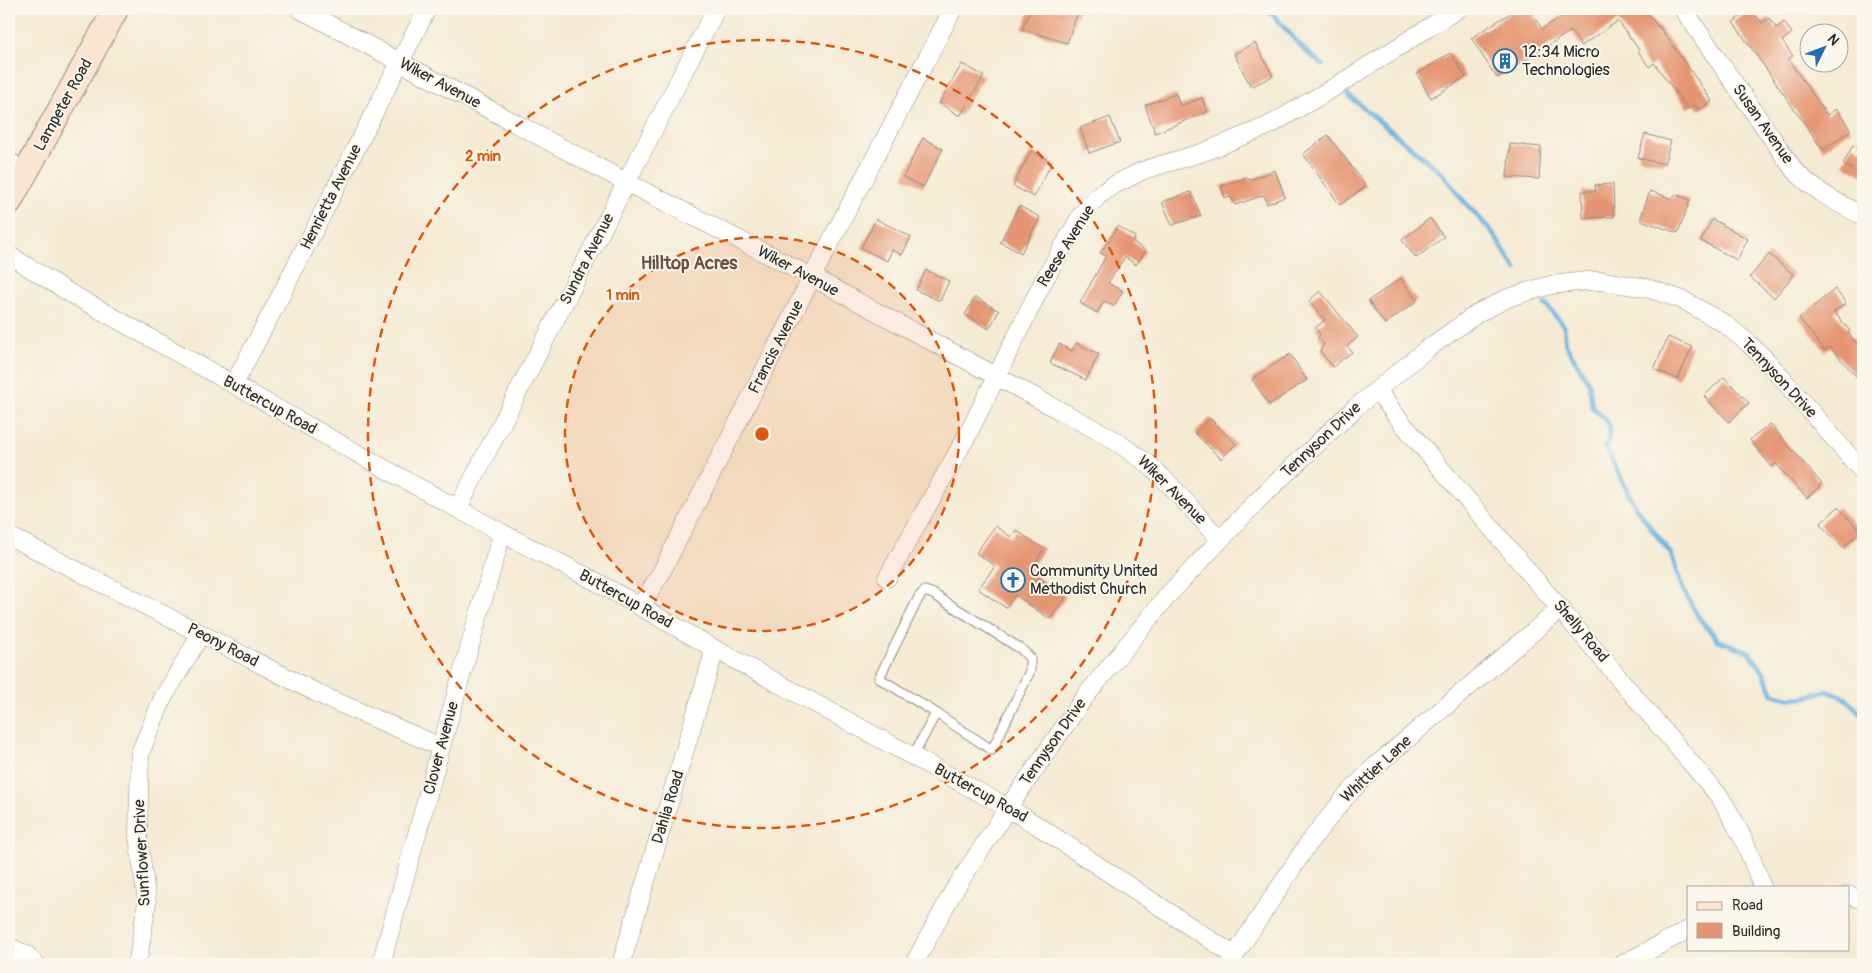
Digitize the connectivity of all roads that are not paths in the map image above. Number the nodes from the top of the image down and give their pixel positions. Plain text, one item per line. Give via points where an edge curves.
1 (116, 9) edge
2 (300, 9) edge
3 (427, 9) edge
4 (716, 9) edge
5 (953, 9) edge
6 (1458, 9) edge
7 (1683, 9) edge
8 (400, 62) junction
9 (18, 162) edge
10 (626, 182) junction
11 (9, 202) edge
12 (1863, 216) edge
13 (9, 255) edge
14 (812, 277) junction
15 (997, 377) junction
16 (234, 384) junction
17 (1377, 390) junction
18 (1863, 472) edge
19 (458, 508) junction
20 (502, 533) junction
21 (9, 536) edge
22 (1219, 539) junction
23 (887, 578) dead end
24 (641, 606) junction
25 (1561, 608) junction
26 (201, 634) junction
27 (715, 649) junction
28 (936, 713) junction
29 (441, 747) junction
30 (913, 756) junction
31 (1008, 808) junction
32 (1762, 886) edge
33 (1850, 896) edge
34 (1863, 900) edge
35 (1687, 931) edge
36 (9, 947) edge
37 (1232, 960) edge
38 (36, 964) edge
39 (135, 964) edge
40 (381, 964) edge
41 (622, 964) edge
42 (914, 964) edge
43 (1623, 964) edge

1 - 9 main road, Lampeter Road
2 - 8 street, Wiker Avenue
3 - 8 street, Henrietta Avenue
4 - 10 street, Sundra Avenue
5 - 14 street, Francis Avenue
6 - 15 street, Reese Avenue via 1270,125 1204,152 1144,170 1103,191 1082,214 1043,282
7 - 12 street, Susan Avenue via 1794,170 1826,197
8 - 10 street, Wiker Avenue
8 - 16 street, Henrietta Avenue
9 - 11 main road, Lampeter Road
10 - 14 street, Wiker Avenue
10 - 19 street, Sundra Avenue
13 - 16 street, Buttercup Road via 68,292
14 - 15 street, Wiker Avenue
14 - 24 street, Francis Avenue
15 - 22 street, Wiker Avenue via 1137,454
15 - 23 street, Reese Avenue
16 - 19 street, Buttercup Road
17 - 18 street, Tennyson Drive via 1456,326 1508,298 1551,285 1586,281 1647,288 1698,307 1739,335 1767,361
17 - 22 street, Tennyson Drive via 1264,493
17 - 25 street, Shelly Road
19 - 20 street, Buttercup Road
20 - 24 street, Buttercup Road
20 - 29 street, Clover Avenue
21 - 26 street, Peony Road
22 - 31 street, Tennyson Drive via 1169,594 1084,698
24 - 27 street, Buttercup Road
25 - 32 street, Shelly Road via 1719,796 1738,827
25 - 37 street, Whittier Lane via 1372,769 1343,800 1310,841
26 - 29 street, Peony Road via 325,697
26 - 39 street, Sunflower Drive via 163,698 140,753 138,836 147,902
27 - 30 street, Buttercup Road
27 - 41 street, Dahlia Road
28 - 28 lane via 879,678 925,591 1021,649 1030,658 1030,671 992,750
28 - 30 lane
29 - 40 street, Clover Avenue
30 - 31 street, Buttercup Road
31 - 37 street, Buttercup Road
31 - 42 street, Tennyson Drive via 953,892
33 - 34 street
35 - 43 street
36 - 38 street via 27,955

